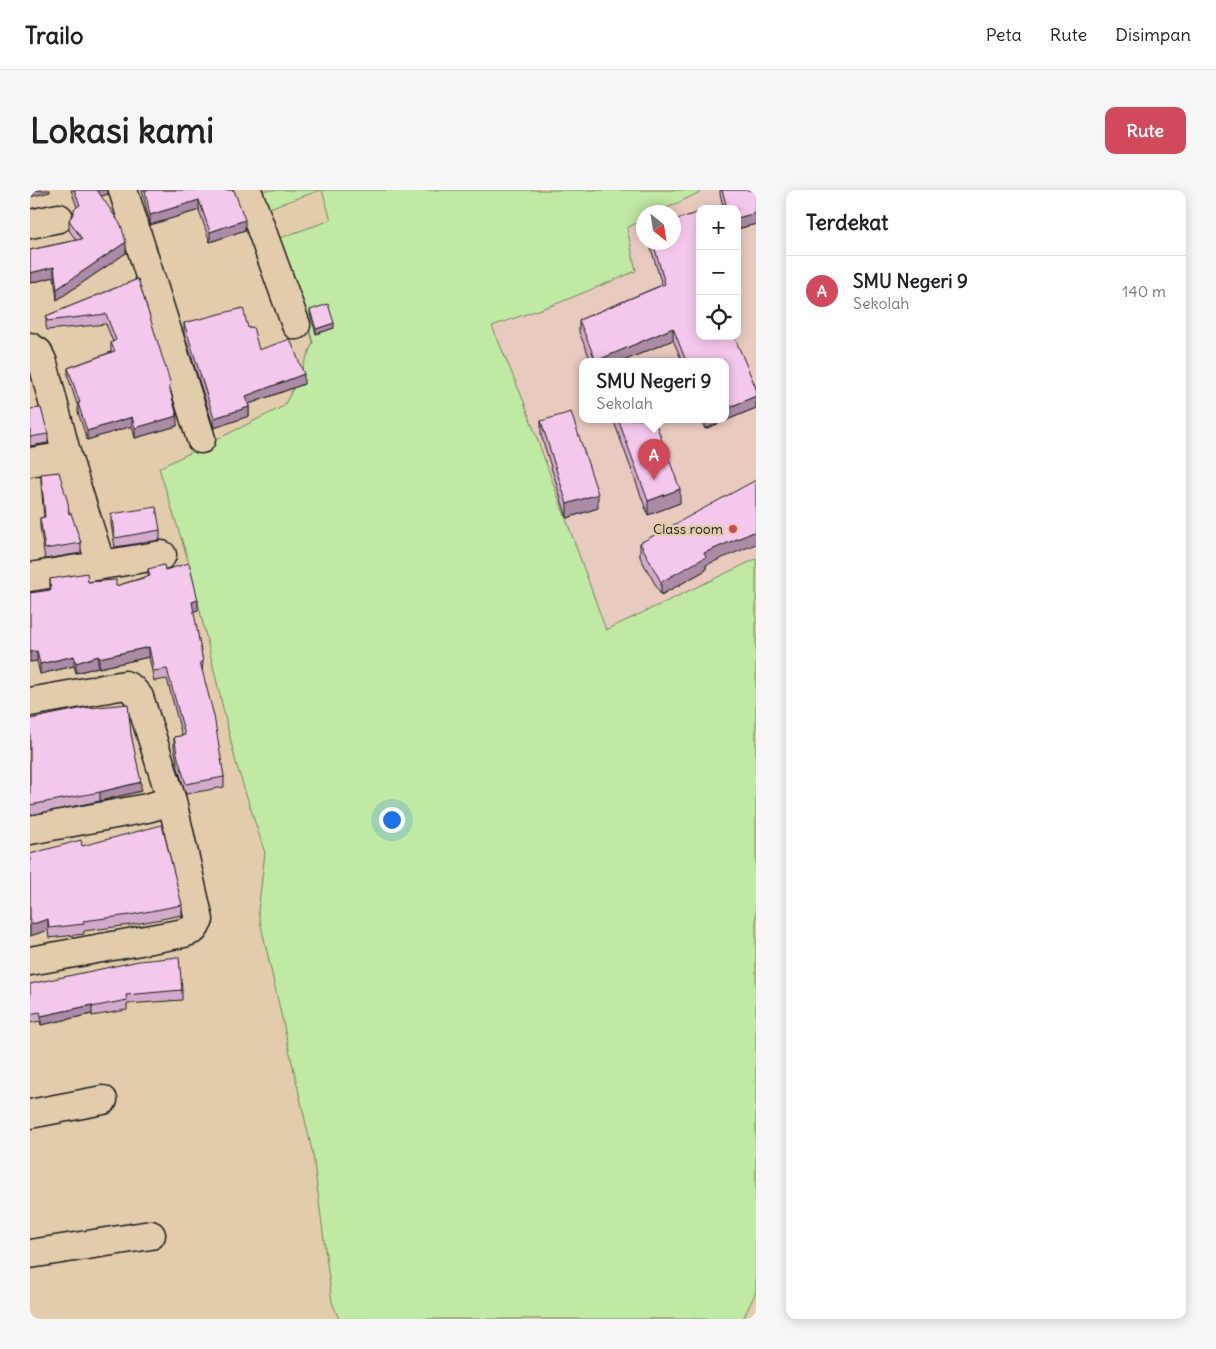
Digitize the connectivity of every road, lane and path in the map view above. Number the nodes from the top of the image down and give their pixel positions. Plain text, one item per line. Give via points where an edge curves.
1 (123, 190) edge
2 (246, 190) edge
3 (58, 218) dead end
4 (30, 224) edge
5 (296, 325) dead end
6 (30, 347) edge
7 (201, 439) dead end
8 (67, 456) junction
9 (30, 462) edge
10 (162, 554) dead end
11 (101, 565) junction
12 (30, 576) edge
13 (30, 702) edge
14 (172, 801) junction
15 (30, 830) edge
16 (30, 961) edge
17 (103, 1100) dead end
18 (30, 1114) edge
19 (151, 1235) dead end
20 (30, 1254) edge

1 - 7 street
2 - 5 street
3 - 4 street
6 - 8 street via 38,352 43,364
8 - 9 street
8 - 11 street
10 - 11 street
11 - 12 street
13 - 14 street via 125,685 131,688 142,704
14 - 15 street
14 - 16 street via 199,920 194,929
17 - 18 street
19 - 20 street

